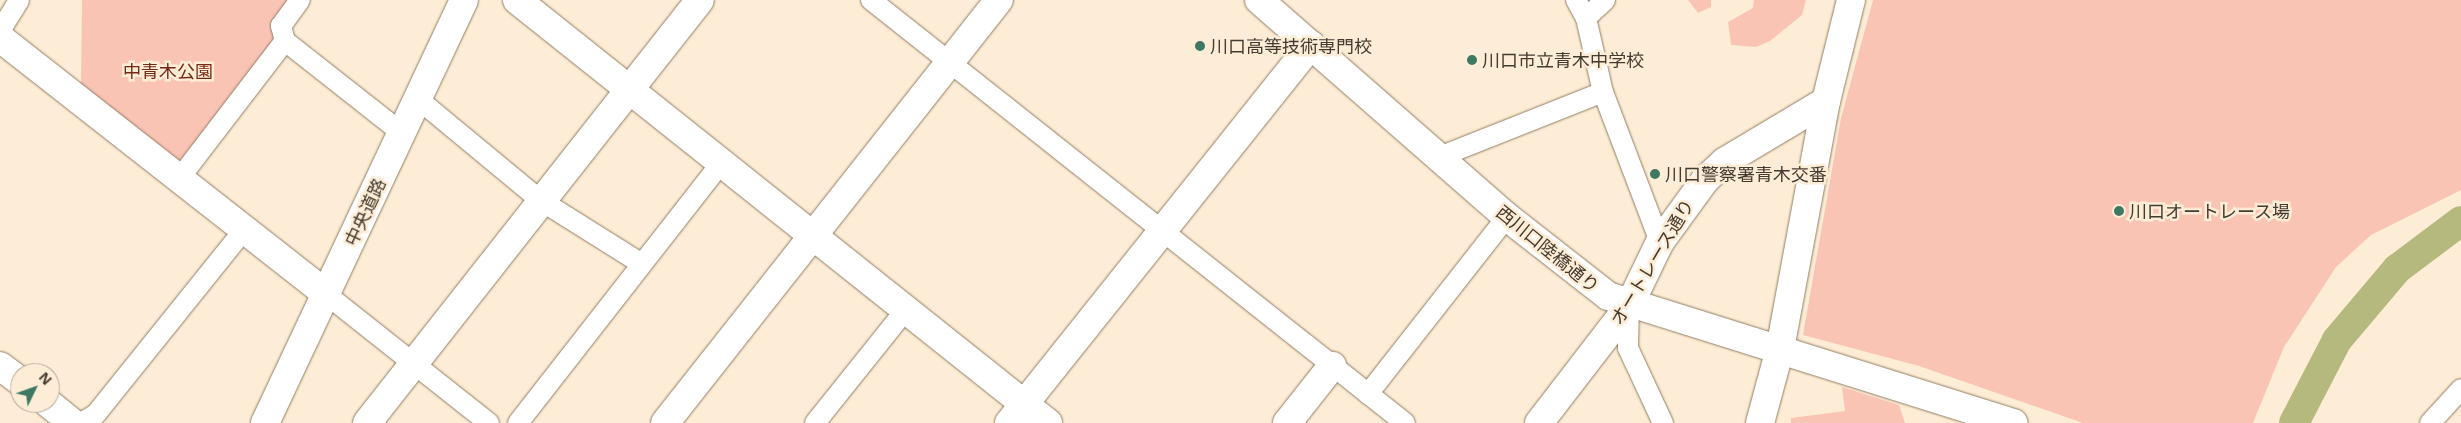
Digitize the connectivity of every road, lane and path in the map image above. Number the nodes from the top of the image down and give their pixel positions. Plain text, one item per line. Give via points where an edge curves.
1 (19, 0) edge
2 (300, 0) edge
3 (464, 0) edge
4 (517, 0) edge
5 (700, 0) edge
6 (871, 0) edge
7 (999, 0) edge
8 (1259, 0) edge
9 (1576, 0) edge
10 (1605, 0) edge
11 (1851, 0) edge
12 (1586, 18) junction
13 (0, 31) edge
14 (0, 38) edge
15 (285, 42) junction
16 (1311, 45) junction
17 (948, 64) junction
18 (630, 88) junction
19 (1603, 92) junction
20 (418, 99) junction
21 (1826, 101) junction
22 (402, 133) junction
23 (1439, 157) junction
24 (722, 162) junction
25 (179, 179) junction
26 (540, 200) junction
27 (1507, 217) junction
28 (244, 230) junction
29 (1163, 232) junction
30 (814, 235) junction
31 (1660, 242) junction
32 (642, 264) junction
33 (326, 294) junction
34 (1629, 306) junction
35 (907, 308) junction
36 (1780, 349) junction
37 (414, 362) junction
38 (0, 366) edge
39 (1332, 366) junction
40 (10, 374) edge
41 (2461, 389) edge
42 (1368, 394) junction
43 (60, 412) edge
44 (1017, 413) edge
45 (74, 423) edge
46 (81, 423) edge
47 (265, 423) edge
48 (367, 423) edge
49 (489, 423) edge
50 (518, 423) edge
51 (665, 423) edge
52 (815, 423) edge
53 (1048, 423) edge
54 (1288, 423) edge
55 (1405, 423) edge
56 (1539, 423) edge
57 (1663, 423) edge
58 (1760, 423) edge
59 (2014, 423) edge
60 (2430, 423) edge

1 - 13 street
2 - 15 street via 281,26
3 - 20 street, 中央道路
4 - 18 street
5 - 18 street
6 - 17 street
7 - 17 street
8 - 16 street, 西川口陸橋通り
9 - 12 street
10 - 12 street
11 - 21 street
12 - 19 street
14 - 25 street
15 - 22 street
15 - 25 street
16 - 23 street, 西川口陸橋通り
16 - 29 street
17 - 29 street
17 - 30 street
18 - 24 street
18 - 26 street
19 - 23 street
19 - 31 street
20 - 22 street, 中央道路
20 - 26 street
21 - 31 street, オートレース通り via 1724,162 1687,200
21 - 36 street
22 - 33 street, 中央道路
23 - 27 street, 西川口陸橋通り
24 - 30 street
24 - 32 street
25 - 28 street
26 - 32 street
26 - 37 street
27 - 34 street, 西川口陸橋通り via 1590,285
27 - 42 street
28 - 33 street
28 - 46 street via 96,414
29 - 39 street
29 - 44 street
30 - 35 street
30 - 51 street
31 - 34 street, オートレース通り
32 - 50 street
33 - 37 street
33 - 47 street, 中央道路
34 - 36 street, 西川口陸橋通り
34 - 56 street, オートレース通り
34 - 57 street via 1628,348
35 - 44 street
35 - 52 street
36 - 58 street
36 - 59 street, 西川口陸橋通り
37 - 48 street
37 - 49 street
38 - 40 street
39 - 42 street
39 - 54 street
41 - 60 street
42 - 55 street
43 - 45 street
44 - 53 street

